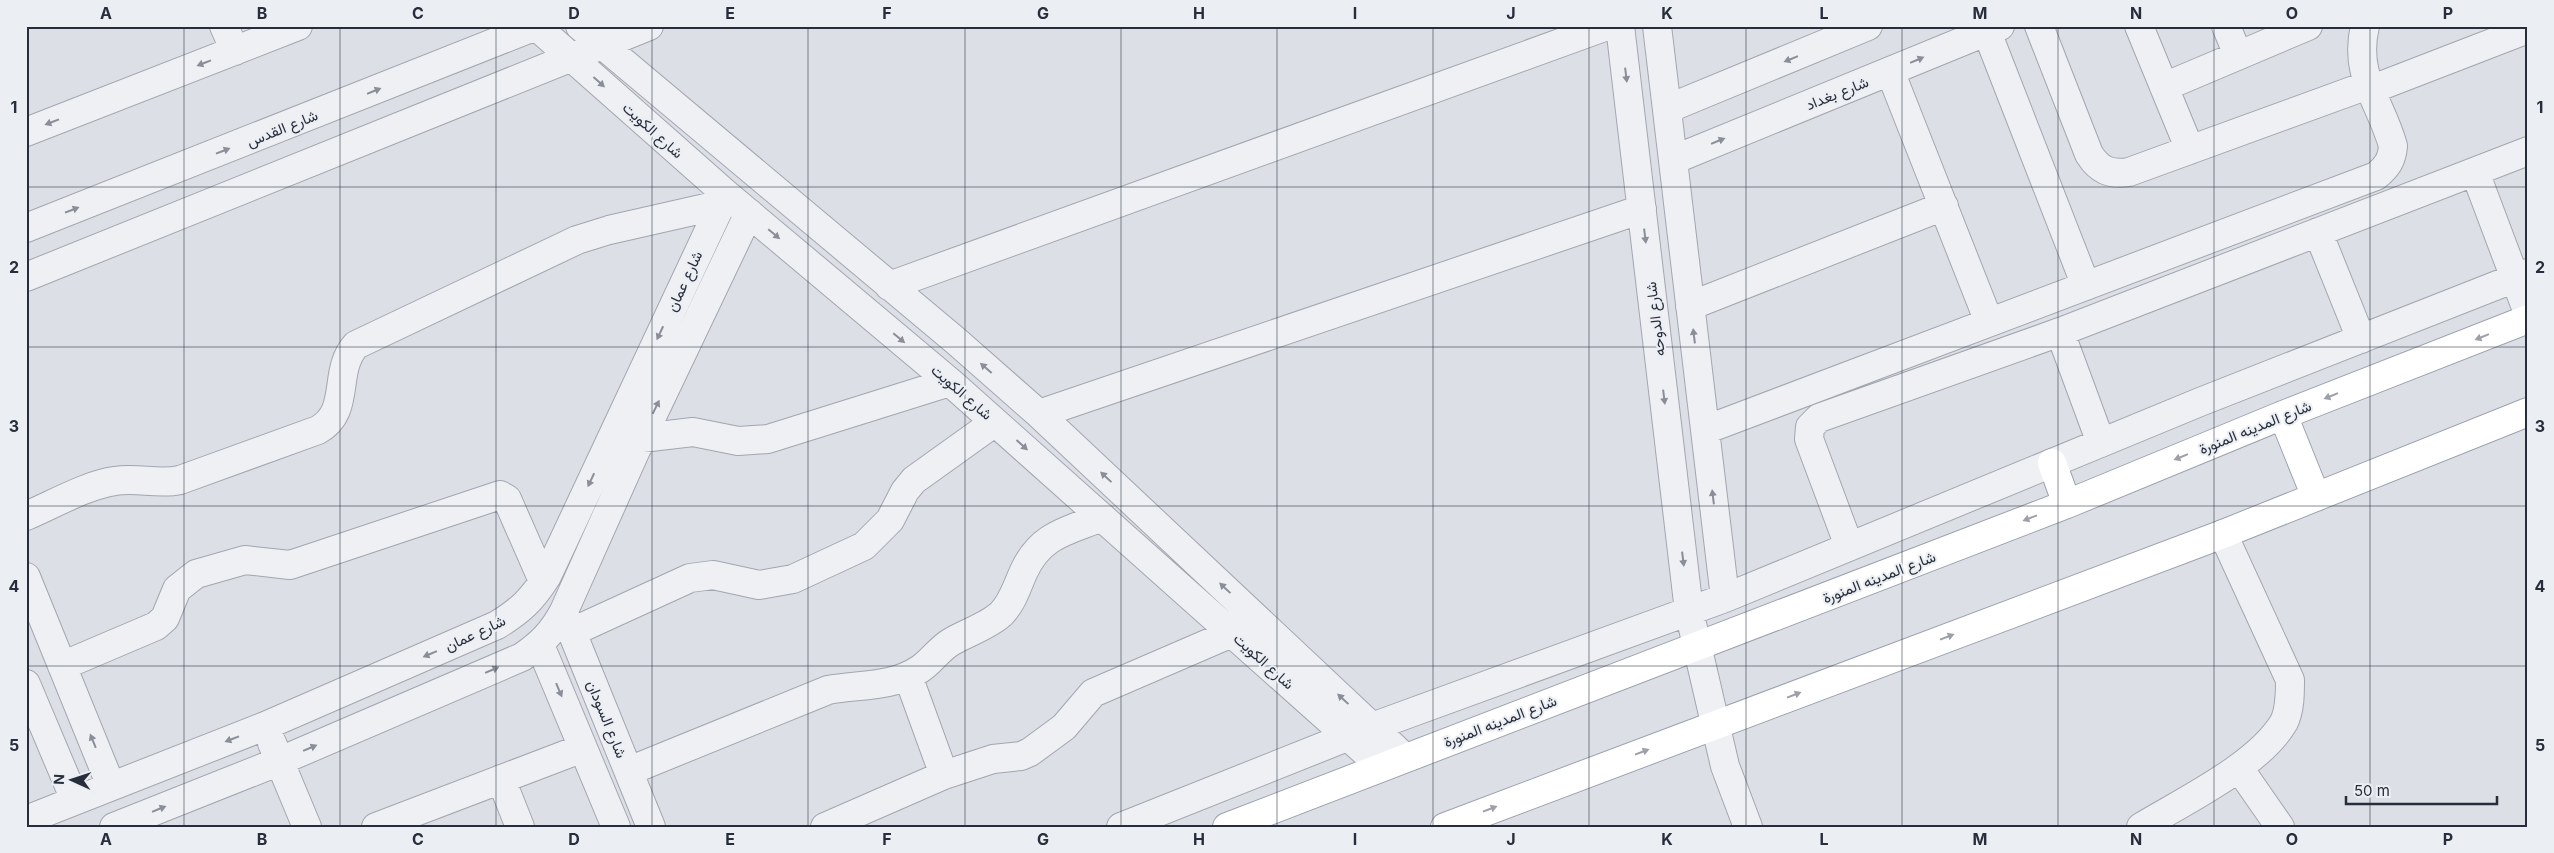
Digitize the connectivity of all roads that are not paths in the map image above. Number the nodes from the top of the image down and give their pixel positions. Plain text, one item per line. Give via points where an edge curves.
1 (224, 26) edge
2 (298, 26) edge
3 (580, 26) edge
4 (649, 26) edge
5 (1607, 26) edge
6 (1620, 26) edge
7 (1657, 26) edge
8 (1868, 26) edge
9 (2039, 26) edge
10 (2139, 26) edge
11 (2226, 26) edge
12 (2308, 26) edge
13 (2365, 26) edge
14 (532, 27) edge
15 (1994, 29) edge
16 (2528, 29) edge
17 (1824, 35) edge
18 (600, 44) junction
19 (235, 51) junction
20 (2238, 55) junction
21 (570, 56) junction
22 (1890, 71) junction
23 (2164, 86) junction
24 (2369, 88) junction
25 (1630, 101) junction
26 (1666, 101) junction
27 (26, 132) edge
28 (267, 134) junction
29 (2190, 150) junction
30 (2528, 151) edge
31 (1673, 160) junction
32 (2476, 172) junction
33 (283, 173) junction
34 (723, 200) junction
35 (1944, 206) junction
36 (1642, 209) junction
37 (749, 213) junction
38 (26, 228) edge
39 (2318, 232) junction
40 (2521, 276) edge
41 (26, 277) edge
42 (889, 286) junction
43 (2086, 286) junction
44 (1690, 306) junction
45 (2528, 313) edge
46 (2528, 319) edge
47 (1989, 322) junction
48 (2060, 332) junction
49 (2361, 339) junction
50 (956, 341) junction
51 (942, 375) junction
52 (2528, 412) edge
53 (1039, 414) junction
54 (2283, 415) junction
55 (995, 422) junction
56 (1705, 430) junction
57 (642, 438) junction
58 (2101, 443) junction
59 (2052, 463) junction
60 (2316, 497) junction
61 (2067, 504) junction
62 (26, 516) edge
63 (1102, 518) junction
64 (2222, 534) junction
65 (1848, 546) junction
66 (556, 555) junction
67 (585, 566) junction
68 (26, 577) edge
69 (543, 581) junction
70 (1725, 598) junction
71 (1689, 611) junction
72 (568, 622) junction
73 (1232, 633) junction
74 (540, 645) junction
75 (1697, 647) junction
76 (62, 666) junction
77 (908, 676) junction
78 (26, 684) edge
79 (1715, 724) junction
80 (265, 726) junction
81 (1361, 732) junction
82 (583, 748) junction
83 (280, 761) junction
84 (1393, 761) junction
85 (2239, 768) junction
86 (628, 771) junction
87 (944, 775) junction
88 (501, 779) junction
89 (111, 786) junction
90 (75, 800) junction
91 (26, 820) edge
92 (1456, 825) edge
93 (114, 827) edge
94 (307, 827) edge
95 (376, 827) edge
96 (520, 827) edge
97 (616, 827) edge
98 (651, 827) edge
99 (825, 827) edge
100 (1121, 827) edge
101 (1227, 827) edge
102 (1748, 827) edge
103 (2141, 827) edge
104 (2280, 827) edge

1 - 19 street
2 - 19 street
3 - 18 street, شارع الكويت
4 - 18 street
5 - 42 street
6 -> 25 street, شارع الدوحه
7 - 26 street
8 - 17 street
9 - 29 street via 2089,154 2096,164 2117,174
10 - 23 street
11 - 20 street
12 - 20 street
13 - 24 street via 2362,54
14 - 21 street, شارع الكويت
28 -> 14 street, شارع القدس
22 -> 15 street, شارع بغداد
15 - 43 street
16 - 24 street
17 -> 26 street
18 - 21 street
18 - 42 street, شارع الكويت
19 -> 27 street
20 - 23 street
21 - 33 street
21 -> 34 street, شارع الكويت
31 -> 22 street, شارع بغداد
22 - 35 street
23 - 29 street
24 - 29 street
24 - 43 street via 2393,146 2392,158 2386,169 2376,176
25 - 26 street
25 - 36 street, شارع الدوحه
26 - 31 street
28 - 33 street
38 -> 28 street, شارع القدس
30 - 32 street
31 - 44 street
32 - 39 street
32 - 40 street
33 - 41 street
34 - 37 street, شارع الكويت
34 - 62 street via 577,240 356,345 345,359 336,414 318,430 180,480 107,482
34 -> 66 street, شارع عمان
35 - 44 street
35 - 47 street
36 - 53 street
36 -> 71 street, شارع الدوحه
37 -> 51 street, شارع الكويت
57 -> 37 street, شارع عمان
39 - 48 street
39 - 49 street
40 - 45 street
40 - 49 street
42 - 50 street, شارع الكويت
43 - 47 street
56 -> 44 street
46 -> 54 main road, شارع المدينه المنورة
47 - 56 street
48 - 58 street
48 - 65 street via 1814,422 1809,439
49 - 58 street
50 - 51 street
53 -> 50 street, شارع الكويت
51 - 55 street, شارع الكويت
51 - 57 street via 768,439 738,441 693,432
52 - 60 main road
81 -> 53 street, شارع الكويت
54 - 60 main road
54 -> 61 main road, شارع المدينه المنورة
55 -> 63 street, شارع الكويت
55 - 72 street via 914,480 890,520 864,546 776,584 751,584 713,575 690,578
70 -> 56 street
57 - 67 street, شارع عمان
58 - 59 street
59 - 61 main road
59 - 65 street
60 - 64 main road
61 -> 75 main road, شارع المدينه المنورة
63 - 73 street, شارع الكويت
63 - 77 street via 1040,545 1000,615 945,646
79 -> 64 main road
64 - 85 street via 2290,680 2290,700 2284,721
65 - 70 street
66 - 67 street
66 - 69 street, شارع عمان
67 - 72 street, شارع عمان
68 - 76 street
69 - 76 street via 507,499 500,495 290,565 245,560 196,574 177,589 165,618 156,626
69 -> 80 street, شارع عمان via 534,597 517,613 496,625
70 - 71 street
71 - 75 street, شارع الدوحه
71 - 81 street
72 - 74 street, شارع عمان via 555,629
72 - 86 street, شارع السودان
73 - 81 street, شارع الكويت
73 - 87 street via 1093,693 1064,728 1030,752 993,759
74 -> 82 street
83 -> 74 street, شارع عمان via 522,657
75 - 79 street, شارع الدوحه
75 - 84 main road, شارع المدينه المنورة
89 -> 76 street
77 - 86 street via 875,686 828,690
77 - 87 street
78 - 90 street
92 -> 79 main road
79 - 102 street, شارع الدوحه via 1733,790
80 - 83 street
80 -> 89 street, شارع عمان
81 - 84 street, شارع الكويت
81 - 100 street
82 - 88 street
82 - 97 street
93 -> 83 street, شارع عمان
83 - 94 street
84 - 101 main road, شارع المدينه المنورة
85 - 103 street
85 - 104 street
86 - 98 street, شارع السودان
87 - 99 street
88 - 95 street
88 - 96 street
89 - 90 street, شارع عمان
90 - 91 street, شارع عمان

